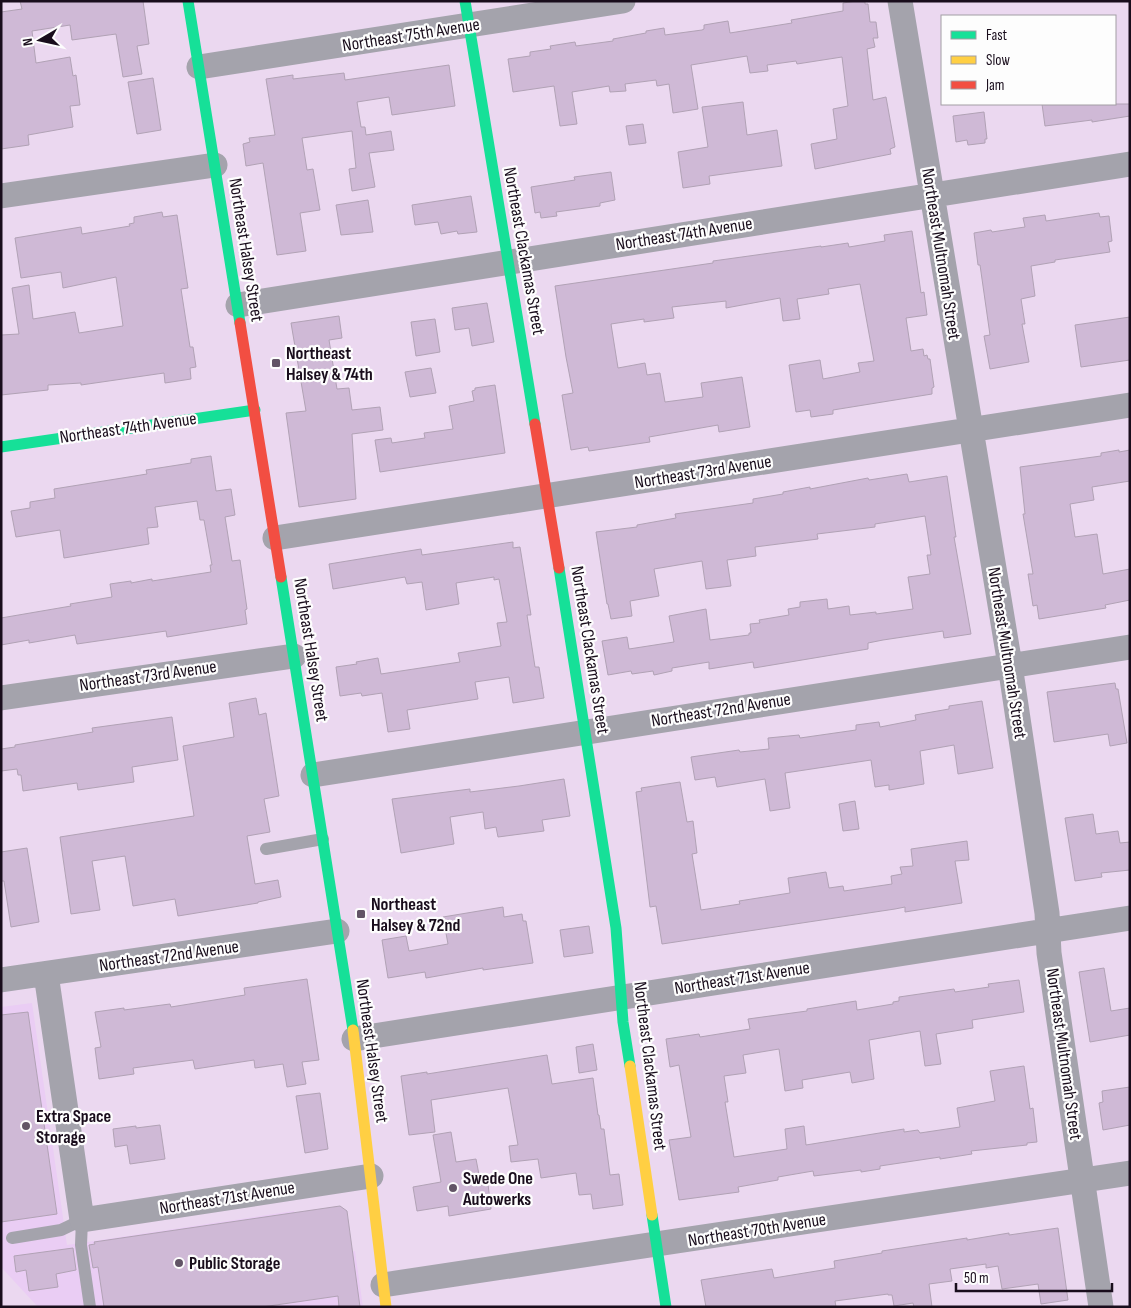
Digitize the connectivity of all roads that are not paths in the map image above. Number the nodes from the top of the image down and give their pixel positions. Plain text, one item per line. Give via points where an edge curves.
1 (188, 1) edge
2 (464, 1) edge
3 (623, 1) edge
4 (900, 1) edge
5 (468, 26) junction
6 (199, 67) junction
7 (1130, 164) edge
8 (215, 165) junction
9 (931, 195) junction
10 (1, 196) edge
11 (508, 261) junction
12 (238, 305) junction
13 (1130, 405) edge
14 (255, 410) junction
15 (970, 430) junction
16 (1, 447) edge
17 (547, 497) junction
18 (275, 538) junction
19 (1130, 647) edge
20 (294, 656) junction
21 (1010, 665) junction
22 (1, 698) edge
23 (586, 731) junction
24 (313, 775) junction
25 (323, 839) junction
26 (266, 849) dead end
27 (1130, 918) edge
28 (337, 931) junction
29 (1048, 931) junction
30 (46, 974) junction
31 (1, 980) edge
32 (622, 997) junction
33 (354, 1039) junction
34 (1130, 1173) edge
35 (372, 1176) junction
36 (1082, 1180) junction
37 (82, 1220) junction
38 (12, 1238) dead end
39 (657, 1245) junction
40 (388, 1300) edge
41 (90, 1307) edge
42 (666, 1307) edge
43 (1101, 1307) edge

1 - 6 street, Northeast Halsey Street
2 - 5 street, Northeast Clackamas Street
3 - 5 street, Northeast 75th Avenue
4 - 9 street, Northeast Multnomah Street
5 - 6 street, Northeast 75th Avenue
5 - 11 street, Northeast Clackamas Street
6 - 8 street, Northeast Halsey Street
7 - 9 street, Northeast 74th Avenue
8 - 10 street
8 - 12 street, Northeast Halsey Street
9 - 11 street, Northeast 74th Avenue
9 - 15 street, Northeast Multnomah Street
11 - 12 street, Northeast 74th Avenue
11 - 17 street, Northeast Clackamas Street
12 - 14 street, Northeast Halsey Street
13 - 15 street, Northeast 73rd Avenue
14 - 16 street, Northeast 74th Avenue
14 - 18 street, Northeast Halsey Street
15 - 17 street, Northeast 73rd Avenue
15 - 21 street, Northeast Multnomah Street
17 - 18 street, Northeast 73rd Avenue
17 - 23 street, Northeast Clackamas Street
18 - 20 street, Northeast Halsey Street
19 - 21 street, Northeast 72nd Avenue
20 - 22 street, Northeast 73rd Avenue
20 - 24 street, Northeast Halsey Street
21 - 23 street, Northeast 72nd Avenue
21 - 29 street, Northeast Multnomah Street via 1048,913
23 - 24 street, Northeast 72nd Avenue
23 - 32 street, Northeast Clackamas Street via 616,928
24 - 25 street, Northeast Halsey Street
25 - 26 lane
25 - 28 street, Northeast Halsey Street
27 - 29 street, Northeast 71st Avenue
28 - 30 street, Northeast 72nd Avenue
28 - 33 street, Northeast Halsey Street
29 - 32 street, Northeast 71st Avenue
29 - 36 street, Northeast Multnomah Street
30 - 31 street, Northeast 72nd Avenue
30 - 37 street
32 - 33 street, Northeast 71st Avenue
32 - 39 street, Northeast Clackamas Street via 623,1022
33 - 35 street, Northeast Halsey Street
34 - 36 street, Northeast 70th Avenue
35 - 37 street, Northeast 71st Avenue
35 - 40 street, Northeast Halsey Street
36 - 39 street, Northeast 70th Avenue
36 - 43 street, Northeast Multnomah Street
37 - 38 lane via 61,1230
37 - 41 lane via 81,1245
39 - 40 street, Northeast 70th Avenue
39 - 42 street, Northeast Clackamas Street

